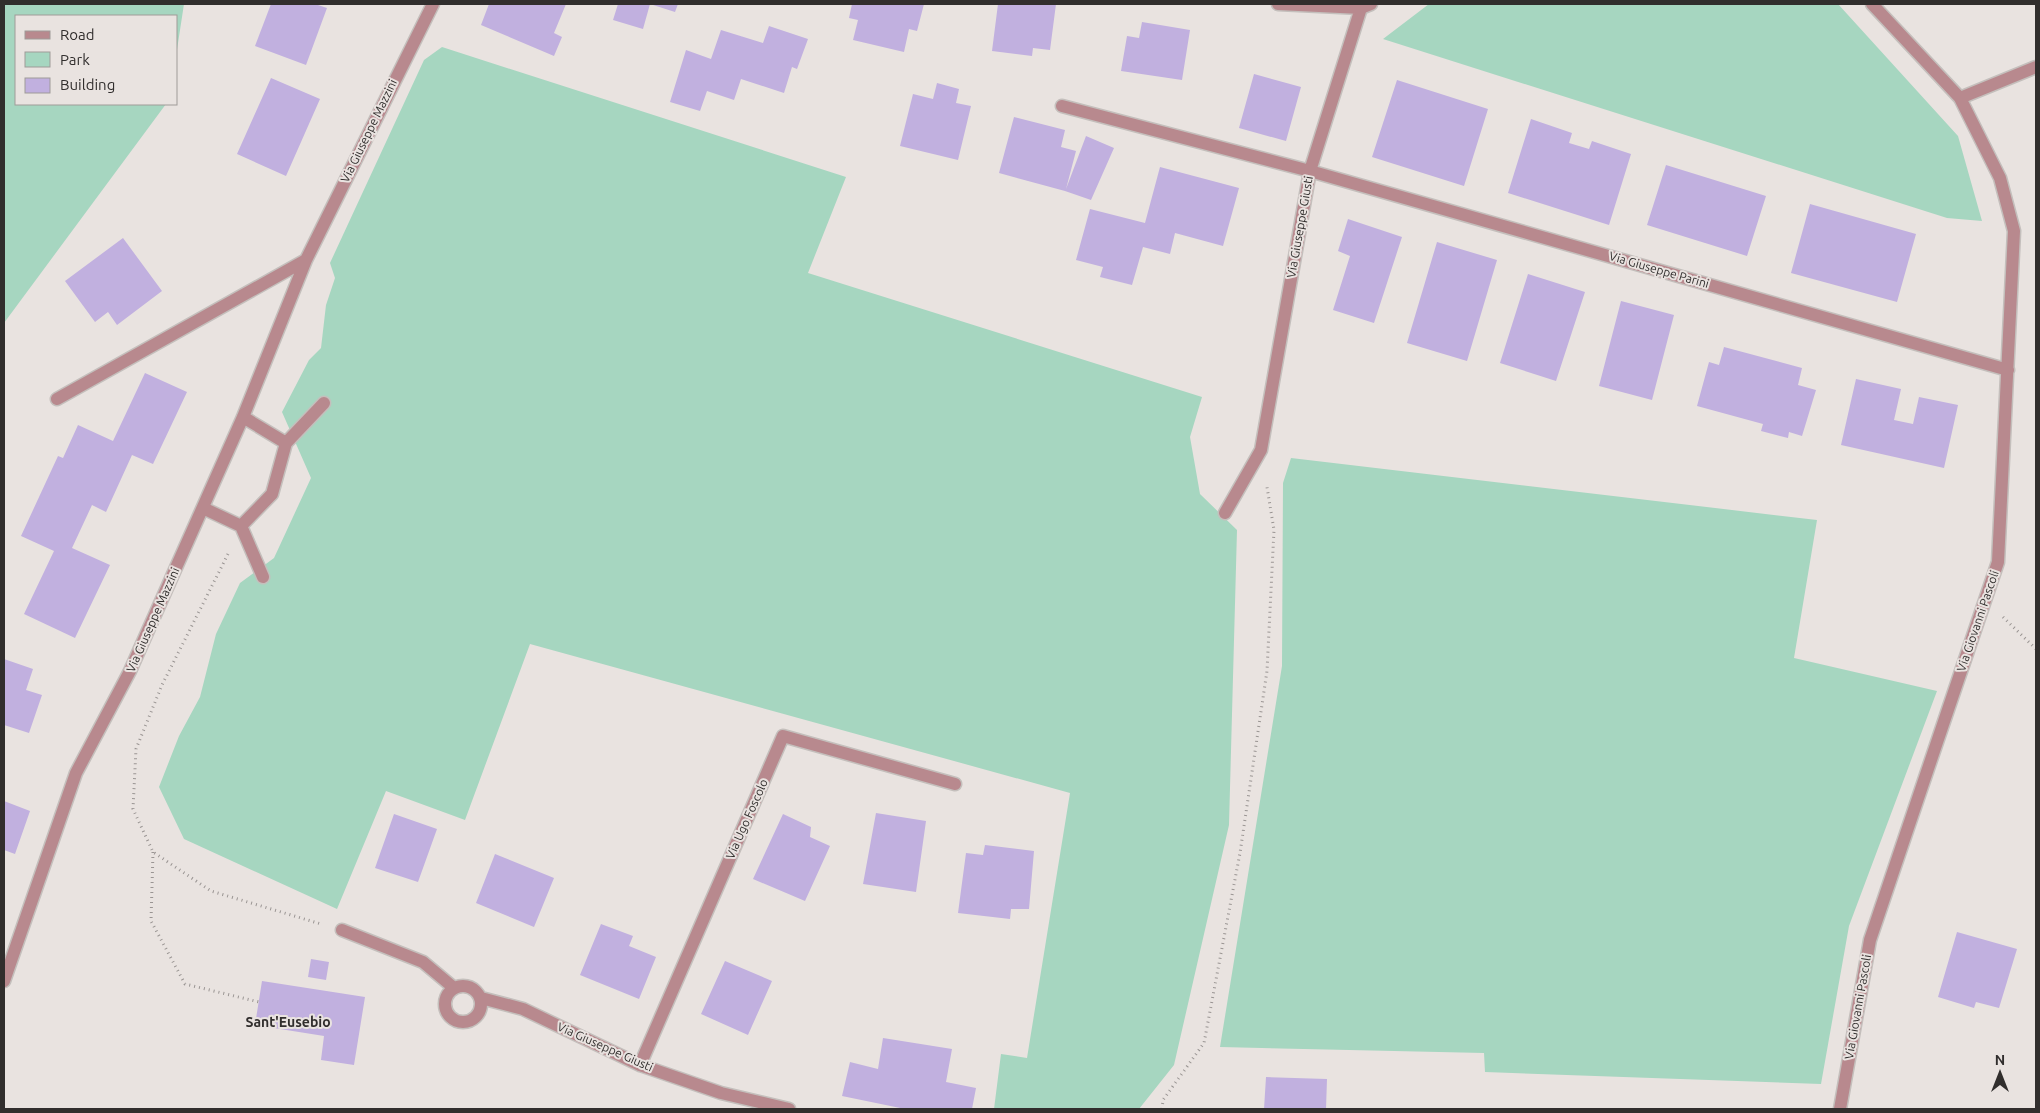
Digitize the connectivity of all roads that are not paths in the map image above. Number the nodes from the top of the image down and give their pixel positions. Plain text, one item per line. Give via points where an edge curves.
1 (433, 4) edge
2 (1278, 4) edge
3 (1872, 4) edge
4 (1366, 6) edge
5 (2036, 67) edge
6 (1960, 98) junction
7 (1062, 106) dead end
8 (1310, 170) junction
9 (306, 260) junction
10 (2008, 370) junction
11 (57, 399) dead end
12 (324, 402) dead end
13 (243, 417) junction
14 (286, 443) junction
15 (203, 508) junction
16 (1225, 513) dead end
17 (241, 526) junction
18 (263, 578) dead end
19 (955, 784) dead end
20 (342, 930) road end
21 (4, 981) edge
22 (454, 988) junction
23 (481, 998) junction
24 (640, 1065) junction
25 (789, 1109) edge
26 (1840, 1109) edge

1 - 9 street, Via Giuseppe Mazzini
2 - 4 street
3 - 6 street, Via Giovanni Pascoli
4 - 8 street, Via Giuseppe Giusti
5 - 6 street
6 - 10 street, Via Giovanni Pascoli via 2000,178 2014,231
7 - 8 street, Via Giuseppe Parini
8 - 10 street, Via Giuseppe Parini
8 - 16 street, Via Giuseppe Giusti via 1261,450
9 - 11 street
9 - 13 street, Via Giuseppe Mazzini
10 - 26 street, Via Giovanni Pascoli via 1998,562 1870,940
12 - 14 street
13 - 14 street
13 - 15 street, Via Giuseppe Mazzini
14 - 17 street via 272,494
15 - 17 street
15 - 21 street, Via Giuseppe Mazzini via 130,671 76,772
17 - 18 street
19 - 24 street, Via Ugo Foscolo via 783,736
20 - 22 street, Via Giuseppe Giusti via 423,962
22 - 23 street, Via Giuseppe Giusti via 465,986 474,989
22 - 23 street via 444,1003 446,1012 460,1023 470,1022 477,1016
23 - 24 street, Via Giuseppe Giusti via 523,1009
24 - 25 street, Via Giuseppe Giusti via 721,1092

